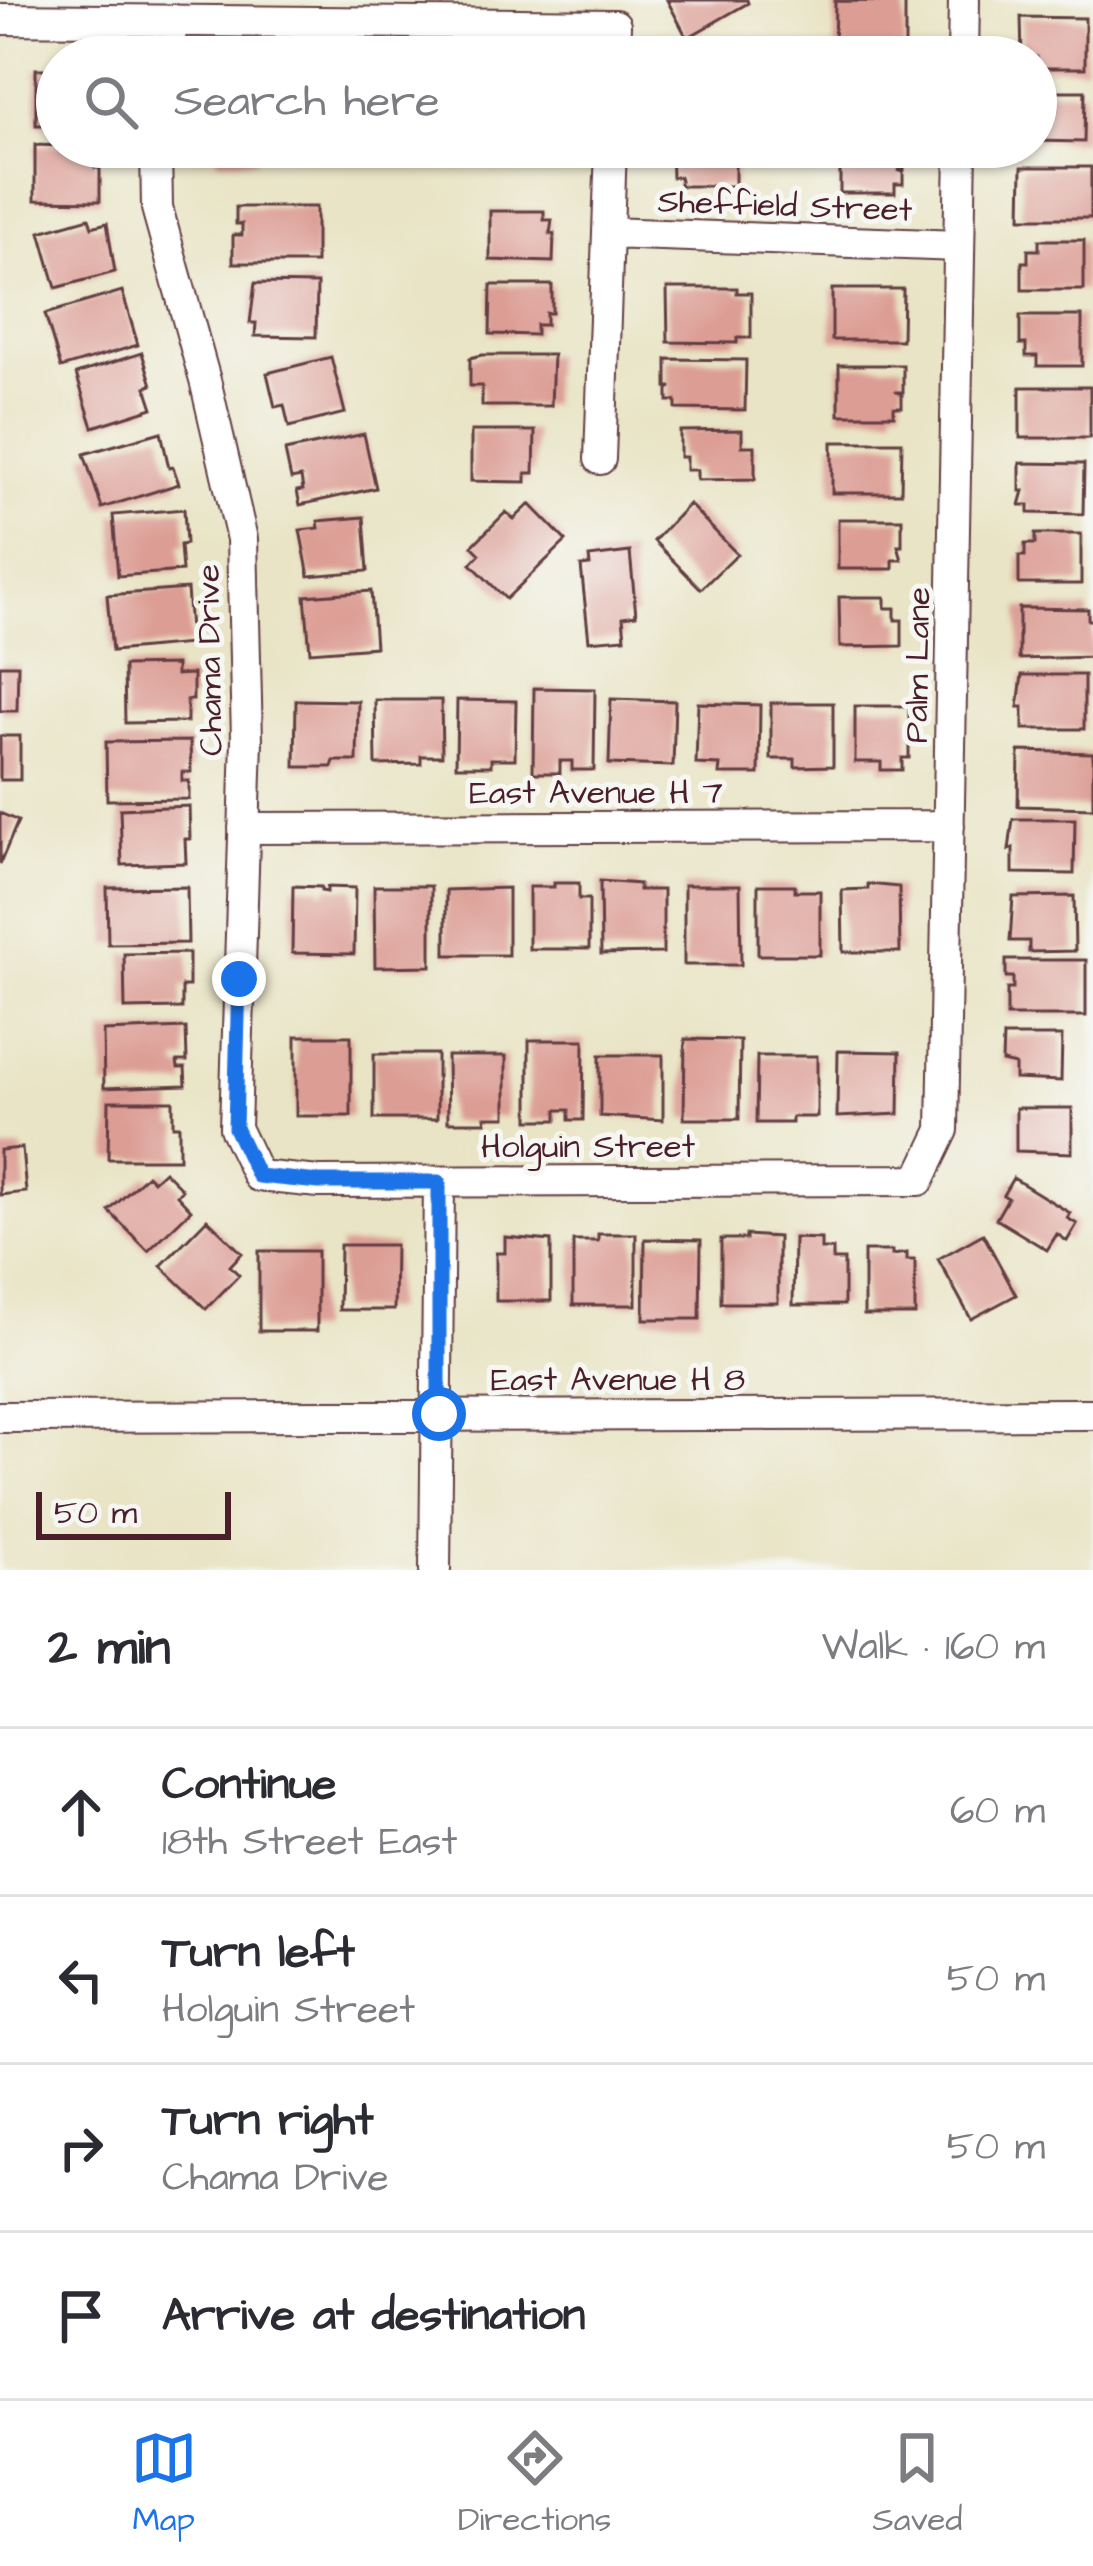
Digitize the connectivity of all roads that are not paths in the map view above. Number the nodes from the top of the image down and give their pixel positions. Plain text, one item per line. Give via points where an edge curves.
1 (964, 0) edge
2 (0, 19) edge
3 (174, 20) junction
4 (170, 36) edge
5 (615, 36) edge
6 (963, 36) edge
7 (156, 168) edge
8 (610, 168) edge
9 (961, 168) edge
10 (608, 233) junction
11 (959, 246) junction
12 (600, 459) dead end
13 (949, 826) junction
14 (244, 828) junction
15 (258, 1176) joint
16 (920, 1180) joint
17 (439, 1182) junction
18 (439, 1414) junction
19 (1093, 1414) edge
20 (0, 1417) edge
21 (435, 1570) edge

1 - 6 street
2 - 3 street
3 - 4 street
3 - 5 street via 615,25
7 - 14 street, Chama Drive via 157,208 242,539
8 - 10 street
9 - 11 street, Palm Lane
10 - 11 street, Sheffield Street
10 - 12 street
11 - 13 street, Palm Lane
13 - 14 street, East Avenue H 7
13 - 16 street, Palm Lane via 944,1130
14 - 15 street, Chama Drive via 235,1128
15 - 17 street, Holguin Street
16 - 17 street, Holguin Street
17 - 18 street
18 - 19 street, East Avenue H 8
18 - 20 street, East Avenue H 8
18 - 21 street

